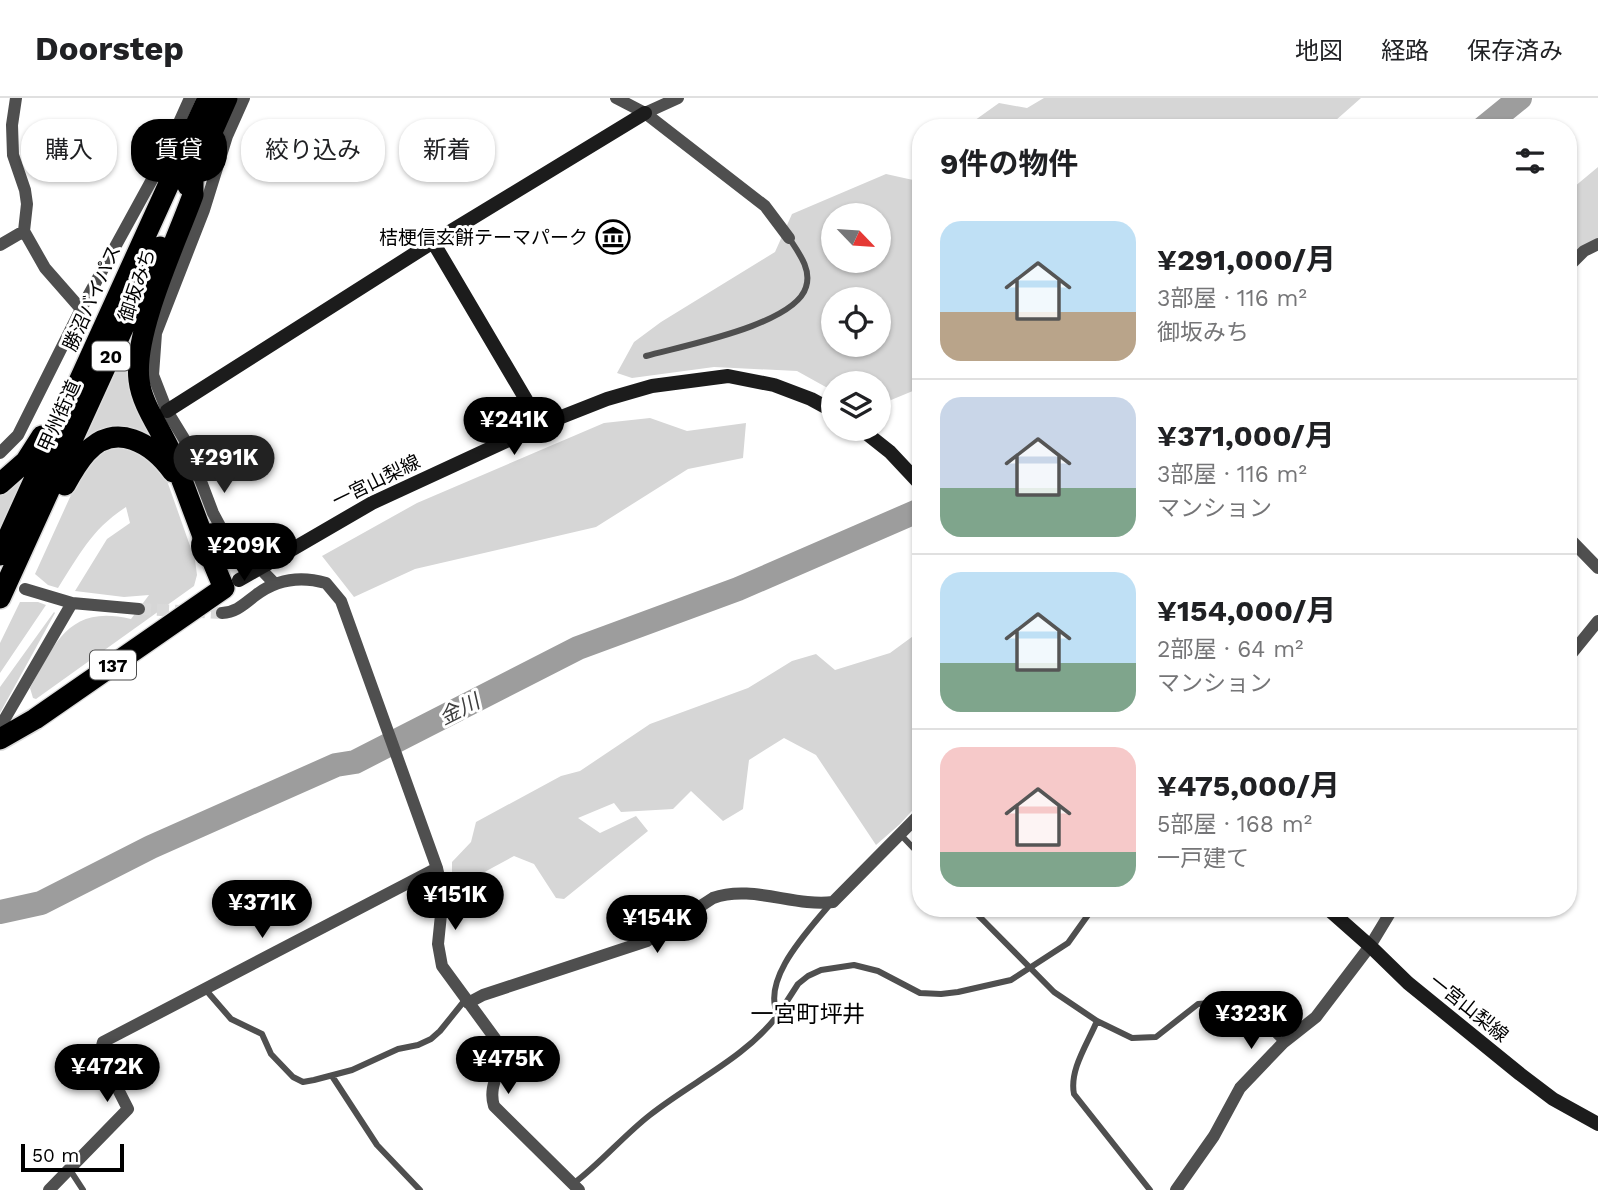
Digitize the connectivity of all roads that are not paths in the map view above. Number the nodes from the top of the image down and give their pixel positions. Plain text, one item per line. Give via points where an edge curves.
1 (16, 98) edge
2 (190, 98) edge
3 (208, 98) edge
4 (227, 98) edge
5 (243, 98) edge
6 (616, 98) edge
7 (678, 98) edge
8 (645, 113) junction
9 (218, 119) edge
10 (190, 182) edge
11 (193, 182) edge
12 (24, 231) junction
13 (789, 238) joint
14 (433, 242) junction
15 (1598, 244) edge
16 (0, 245) edge
17 (1577, 258) edge
18 (134, 261) junction
19 (81, 309) junction
20 (646, 356) dead end
21 (821, 404) edge
22 (167, 411) junction
23 (541, 425) junction
24 (876, 441) edge
25 (0, 453) edge
26 (912, 475) edge
27 (0, 484) edge
28 (182, 485) junction
29 (29, 538) junction
30 (1577, 546) edge
31 (0, 555) edge
32 (1598, 568) edge
33 (231, 584) junction
34 (275, 584) junction
35 (25, 589) dead end
36 (0, 598) edge
37 (72, 603) junction
38 (139, 609) tunnel mouth
39 (222, 613) tunnel mouth
40 (1598, 621) edge
41 (1577, 647) edge
42 (0, 727) edge
43 (0, 739) edge
44 (912, 822) edge
45 (900, 834) junction
46 (912, 847) edge
47 (437, 869) junction
48 (833, 902) junction
49 (980, 917) edge
50 (1087, 917) edge
51 (1337, 917) edge
52 (1388, 917) edge
53 (1370, 946) junction
54 (1030, 969) junction
55 (205, 989) junction
56 (467, 1002) junction
57 (778, 1015) junction
58 (1097, 1021) junction
59 (1283, 1043) junction
60 (332, 1076) junction
61 (1598, 1124) edge
62 (69, 1168) junction
63 (576, 1187) edge
64 (50, 1190) edge
65 (83, 1190) edge
66 (419, 1190) edge
67 (1150, 1190) edge
68 (1176, 1190) edge

1 - 12 street via 13,155 25,190
2 - 19 street via 160,165
3 - 18 highway, 勝沼バイパス / 20
4 - 9 highway, 甲州街道 / 20
5 - 22 street via 156,333 153,375
6 - 8 street
7 - 8 street
8 - 13 street via 765,206
8 - 14 main road
10 - 29 highway, 甲州街道 / 20
11 - 28 highway, 御坂みち via 193,195 151,309 139,359 144,400
12 - 16 street
12 - 19 street via 45,268
13 - 20 lane via 807,269 807,286 799,300 766,320 724,336
14 - 22 main road
14 - 23 main road
15 - 17 street
18 - 27 highway via 119,268 40,441
18 - 31 highway, 勝沼バイパス / 20
19 - 25 street via 18,435
21 - 23 main road, 一宮山梨線 via 775,385 729,376 652,386
22 - 34 street via 186,442 221,528
23 - 33 main road, 一宮山梨線, bridge via 372,503
24 - 26 main road
28 - 29 highway via 147,445 124,437 104,440 88,451
28 - 33 highway, 御坂みち via 205,548
29 - 36 highway, 甲州街道 / 20
30 - 32 street
33 - 43 highway, 137
34 - 39 street via 241,608
34 - 47 street via 289,579 316,580 326,583 341,601
35 - 37 street
37 - 38 street
37 - 42 street
40 - 41 street
44 - 45 street
45 - 46 lane
45 - 48 street
47 - 55 street
47 - 56 street via 443,895 439,955 447,976
48 - 56 street via 724,894 648,942
48 - 57 lane via 784,962 776,987
49 - 54 lane
50 - 54 lane via 1068,943
51 - 53 main road, 一宮山梨線
52 - 53 street
53 - 59 street via 1316,1017
53 - 61 main road, 一宮山梨線 via 1408,983 1542,1091
54 - 57 lane via 1011,980 941,994 920,993 865,966 821,970 799,984
54 - 58 lane
55 - 60 lane via 231,1019 262,1034 271,1054 293,1077 303,1082
55 - 62 street via 103,1042 100,1054 128,1109
56 - 60 lane via 431,1038
56 - 63 street via 502,1048 492,1090 496,1110
57 - 63 lane via 742,1053 649,1116
58 - 59 lane via 1144,1039 1156,1037 1198,1004 1210,1003 1255,1015
58 - 67 lane via 1074,1074 1074,1094
59 - 68 street via 1240,1088
60 - 66 lane via 377,1145
62 - 64 street
62 - 65 lane

